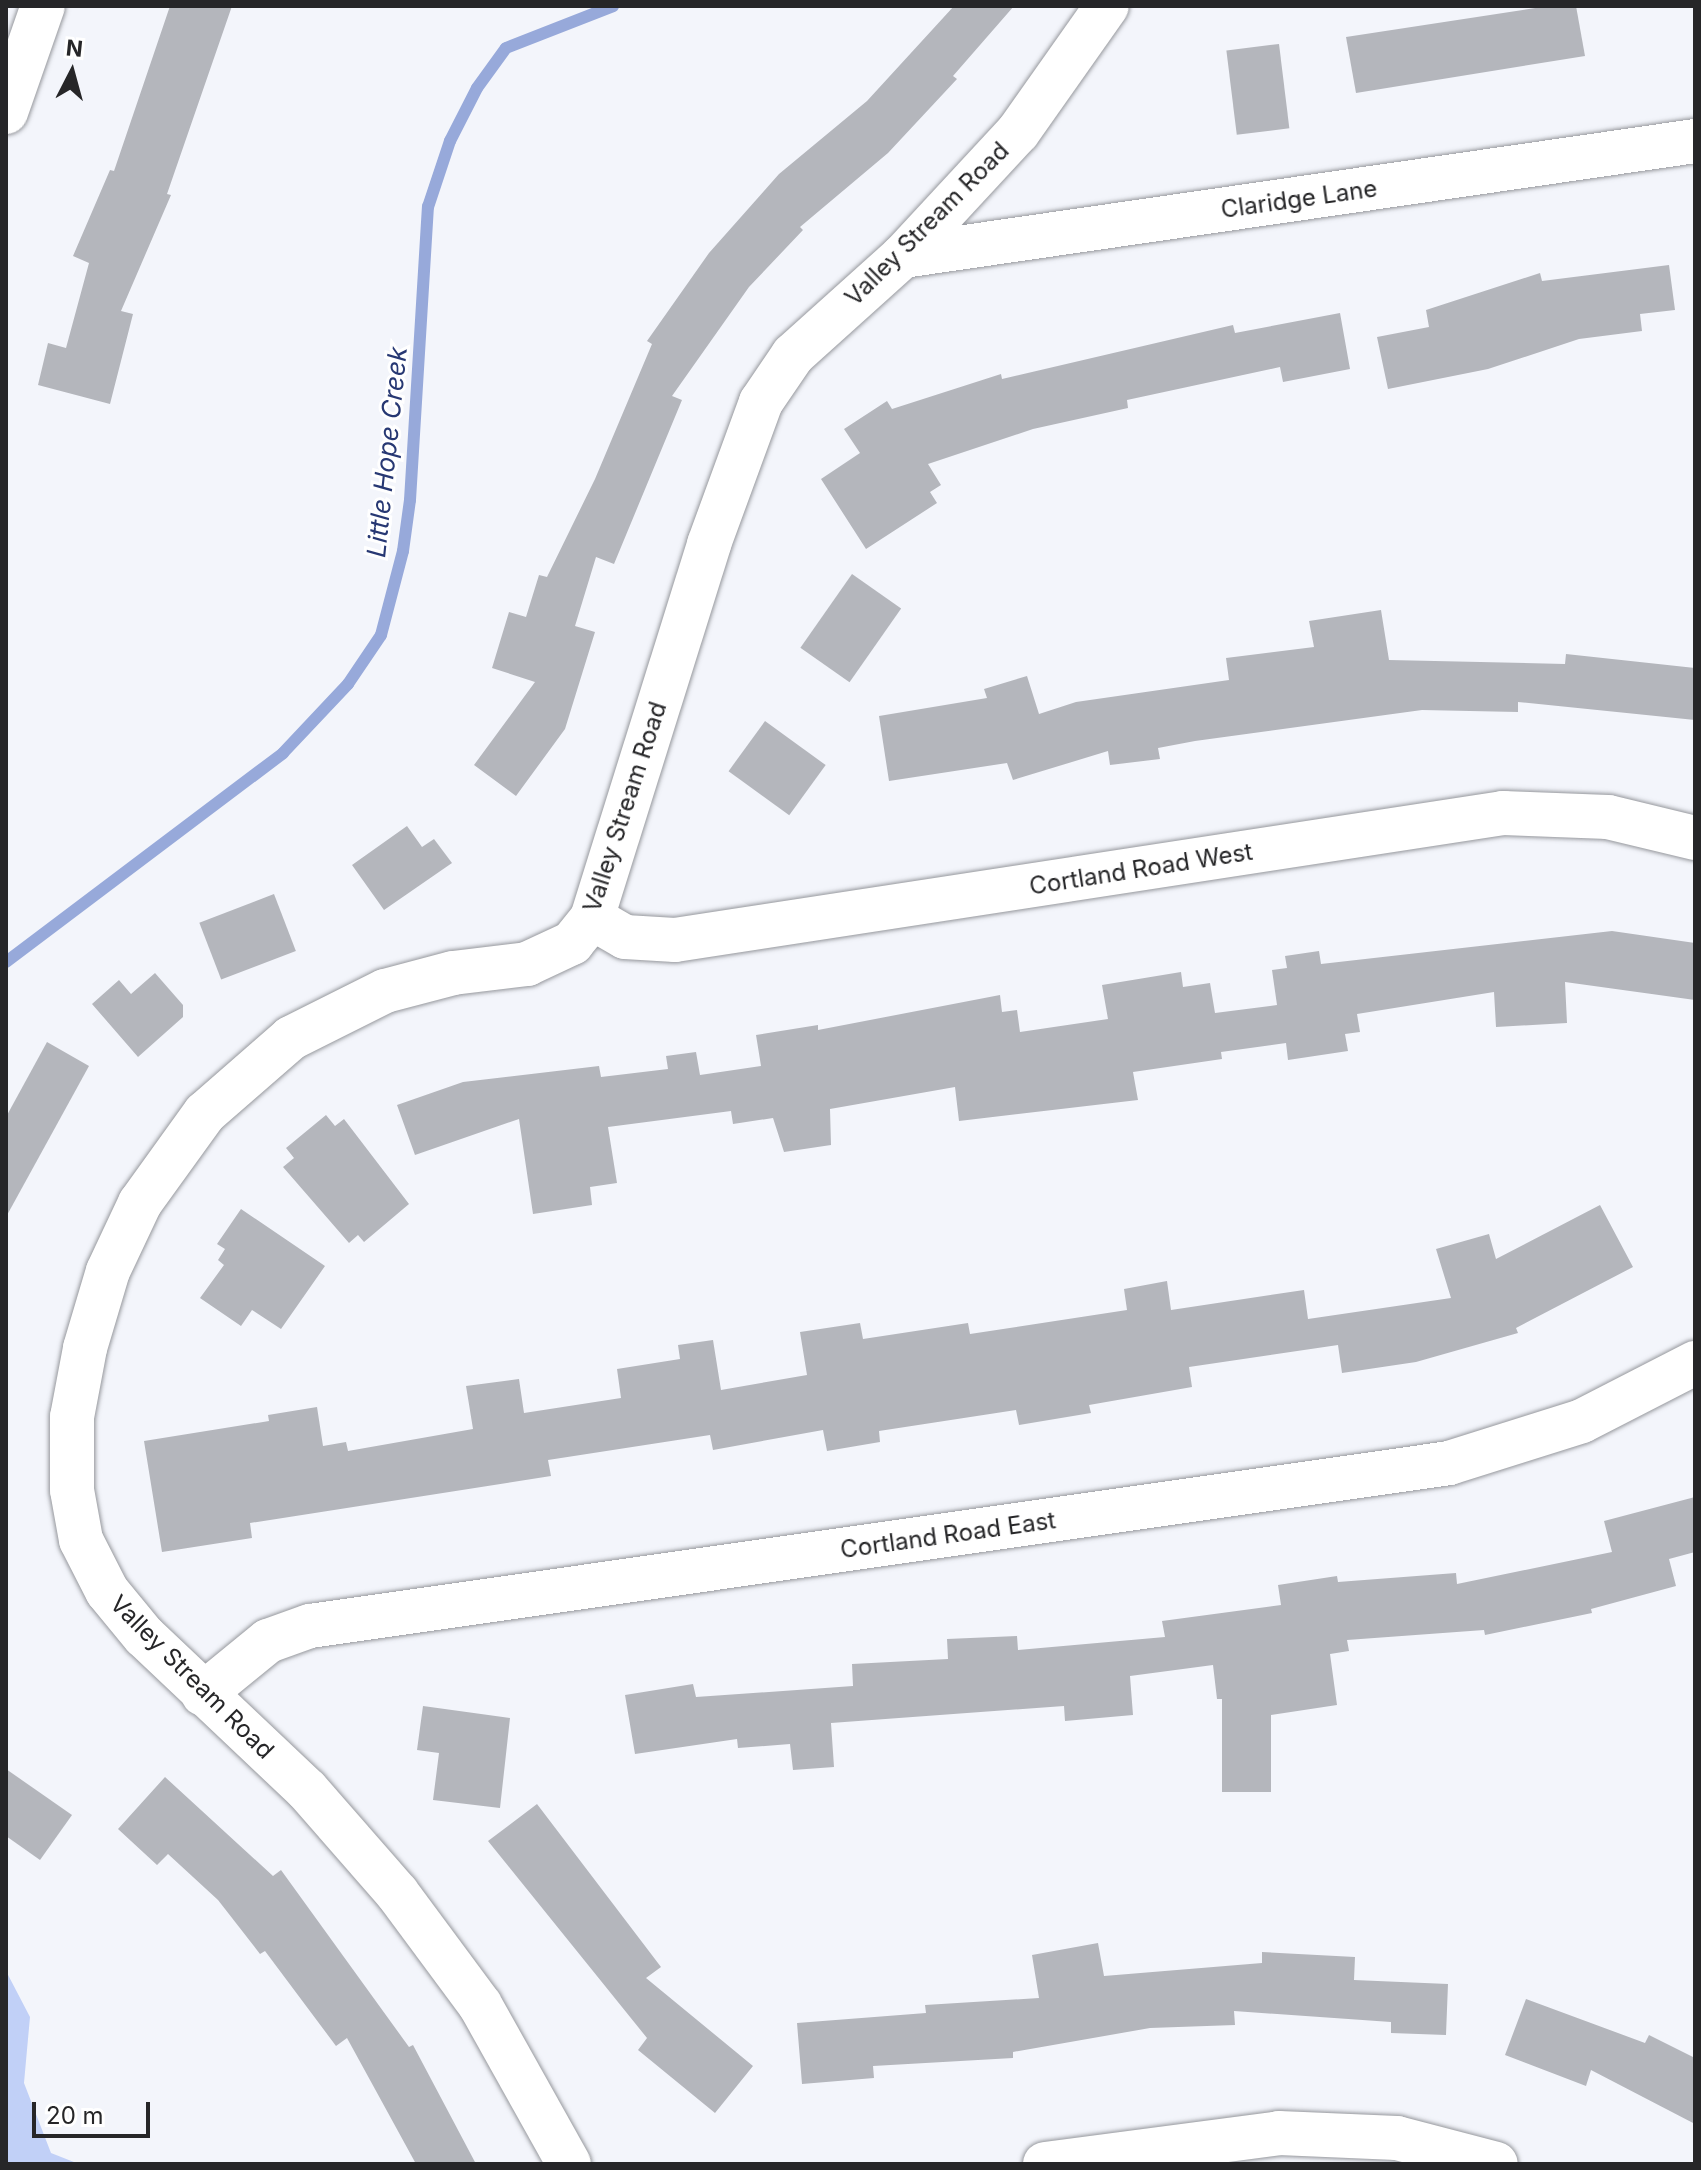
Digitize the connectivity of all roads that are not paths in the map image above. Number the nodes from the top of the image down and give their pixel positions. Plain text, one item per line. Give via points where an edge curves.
1 (43, 6) edge
2 (1107, 6) edge
3 (6, 112) edge
4 (1695, 141) edge
5 (903, 256) junction
6 (1695, 838) edge
7 (592, 918) junction
8 (1695, 1363) edge
9 (203, 1694) junction
10 (569, 2164) edge
11 (1045, 2164) edge
12 (1496, 2164) edge

1 - 3 street
2 - 5 street, Valley Stream Road via 1018,132
4 - 5 street, Claridge Lane
5 - 7 street, Valley Stream Road via 793,355 761,402 709,544
6 - 7 street, Cortland Road West via 1608,817 1503,813 675,940 625,937
7 - 9 street, Valley Stream Road via 572,943 527,964 453,973 385,991 291,1038 205,1113 140,1203 108,1271 85,1348 72,1417 72,1490 81,1540 107,1591
8 - 9 street, Cortland Road East via 1582,1421 1449,1463 310,1626 268,1641
9 - 10 street, Valley Stream Road via 307,1790 397,1893 480,2005
11 - 12 street via 1279,2133 1397,2138

